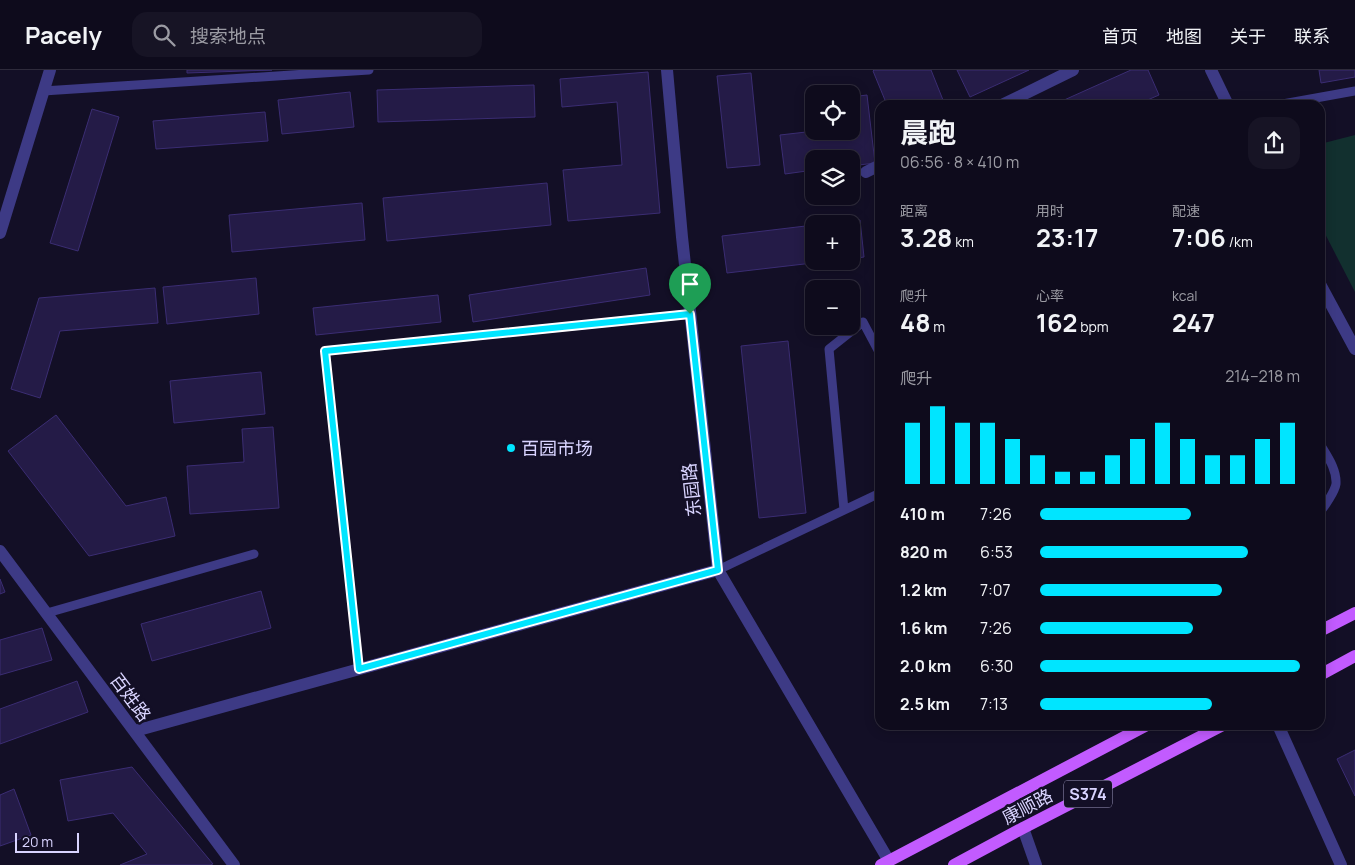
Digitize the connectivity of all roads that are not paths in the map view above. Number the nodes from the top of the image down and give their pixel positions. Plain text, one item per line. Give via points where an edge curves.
1 (50, 70) edge
2 (369, 70) edge
3 (667, 70) edge
4 (1074, 70) edge
5 (1211, 70) edge
6 (43, 91) junction
7 (1355, 91) edge
8 (1012, 100) edge
9 (1226, 100) edge
10 (1305, 100) edge
11 (875, 168) edge
12 (866, 172) dead end
13 (0, 233) edge
14 (1325, 293) edge
15 (690, 314) junction
16 (875, 345) edge
17 (1355, 349) edge
18 (1325, 453) edge
19 (875, 495) edge
20 (1325, 505) edge
21 (844, 510) junction
22 (0, 551) edge
23 (254, 554) dead end
24 (718, 570) junction
25 (47, 613) junction
26 (1355, 613) edge
27 (1325, 628) edge
28 (1355, 656) edge
29 (359, 669) junction
30 (1325, 672) edge
31 (1138, 730) edge
32 (1213, 730) edge
33 (1280, 730) edge
34 (135, 731) junction
35 (1022, 828) junction
36 (885, 863) edge
37 (234, 865) edge
38 (954, 865) edge
39 (1036, 865) edge
40 (1341, 865) edge

1 - 6 street
2 - 6 lane
3 - 15 street, 东园路
4 - 8 street
5 - 9 street
6 - 13 street
7 - 10 lane
11 - 12 street
14 - 17 street
15 - 24 street, 东园路
15 - 29 lane via 325,351
16 - 21 lane via 863,322 829,349
18 - 20 lane via 1333,467 1336,485
19 - 21 lane
21 - 24 lane
22 - 25 street, 百姓路
23 - 25 lane
24 - 29 street
24 - 36 street, 东园路
25 - 34 street, 百姓路
26 - 27 main road
28 - 30 main road
29 - 34 street
31 - 36 main road, 康顺路 / S374
32 - 35 main road, 康顺路 / S374
33 - 40 street
34 - 37 street, 百姓路
35 - 38 main road, 康顺路 / S374
35 - 39 street

